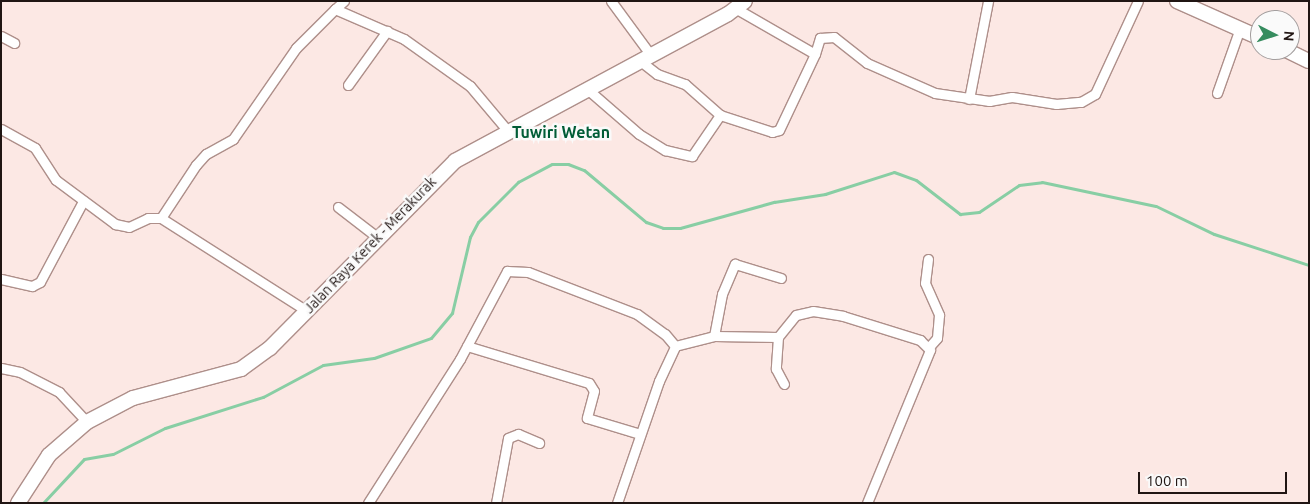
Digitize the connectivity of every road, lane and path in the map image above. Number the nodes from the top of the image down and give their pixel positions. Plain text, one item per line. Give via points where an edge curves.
1 (344, 1) edge
2 (611, 1) edge
3 (988, 1) edge
4 (1138, 1) edge
5 (1177, 1) edge
6 (740, 5) edge
7 (335, 9) junction
8 (1240, 28) junction
9 (387, 30) junction
10 (1250, 33) edge
11 (1, 36) edge
12 (14, 43) dead end
13 (815, 54) junction
14 (644, 57) junction
15 (348, 85) dead end
16 (586, 88) junction
17 (1218, 94) dead end
18 (969, 99) junction
19 (720, 115) junction
20 (501, 122) junction
21 (1, 129) edge
22 (83, 201) junction
23 (338, 207) dead end
24 (160, 218) junction
25 (371, 232) junction
26 (928, 259) dead end
27 (781, 278) dead end
28 (1, 279) edge
29 (298, 305) junction
30 (714, 336) junction
31 (778, 337) junction
32 (467, 346) junction
33 (675, 346) junction
34 (929, 347) junction
35 (1, 368) edge
36 (784, 384) dead end
37 (84, 418) junction
38 (640, 434) junction
39 (539, 443) dead end
40 (18, 503) edge
41 (368, 503) edge
42 (496, 503) edge
43 (617, 503) edge
44 (867, 503) edge

1 - 7 street
2 - 14 street
3 - 18 street
4 - 18 street via 1095,94 1081,102
5 - 8 main road
6 - 13 street
6 - 14 main road, Jalan Raya Kerek - Merakurak
7 - 9 street
7 - 24 street via 296,48 234,139 206,154 196,165
8 - 10 main road
8 - 17 street
9 - 15 street
9 - 20 street via 470,86
11 - 12 street
13 - 18 street via 820,38 834,37 866,63 917,86
13 - 19 street via 779,130 772,132
14 - 16 main road, Jalan Raya Kerek - Merakurak
14 - 19 street via 656,74 684,84
16 - 19 street via 639,134 665,150 692,156
16 - 20 main road, Jalan Raya Kerek - Merakurak
20 - 25 main road, Jalan Raya Kerek - Merakurak
21 - 22 street via 40,152 56,180
22 - 24 street via 120,226
22 - 28 street via 40,282 32,286
23 - 25 street
24 - 29 street
25 - 29 main road, Jalan Raya Kerek - Merakurak
26 - 34 street via 925,283 939,315 937,338
27 - 30 street via 735,264 722,294
29 - 37 main road, Jalan Raya Kerek - Merakurak via 270,348 241,369 133,398
30 - 31 street
30 - 33 street
31 - 34 street via 796,315 813,311 843,316 920,340
31 - 36 street via 776,369
32 - 33 street via 504,274 516,269 637,314 665,334
32 - 38 street via 589,383 594,391 587,418
32 - 41 street
33 - 38 street
34 - 44 street
35 - 37 street via 40,382 76,407
37 - 40 main road, Jalan Raya Kerek - Merakurak via 49,455
38 - 43 street
39 - 42 street via 518,434 508,438

